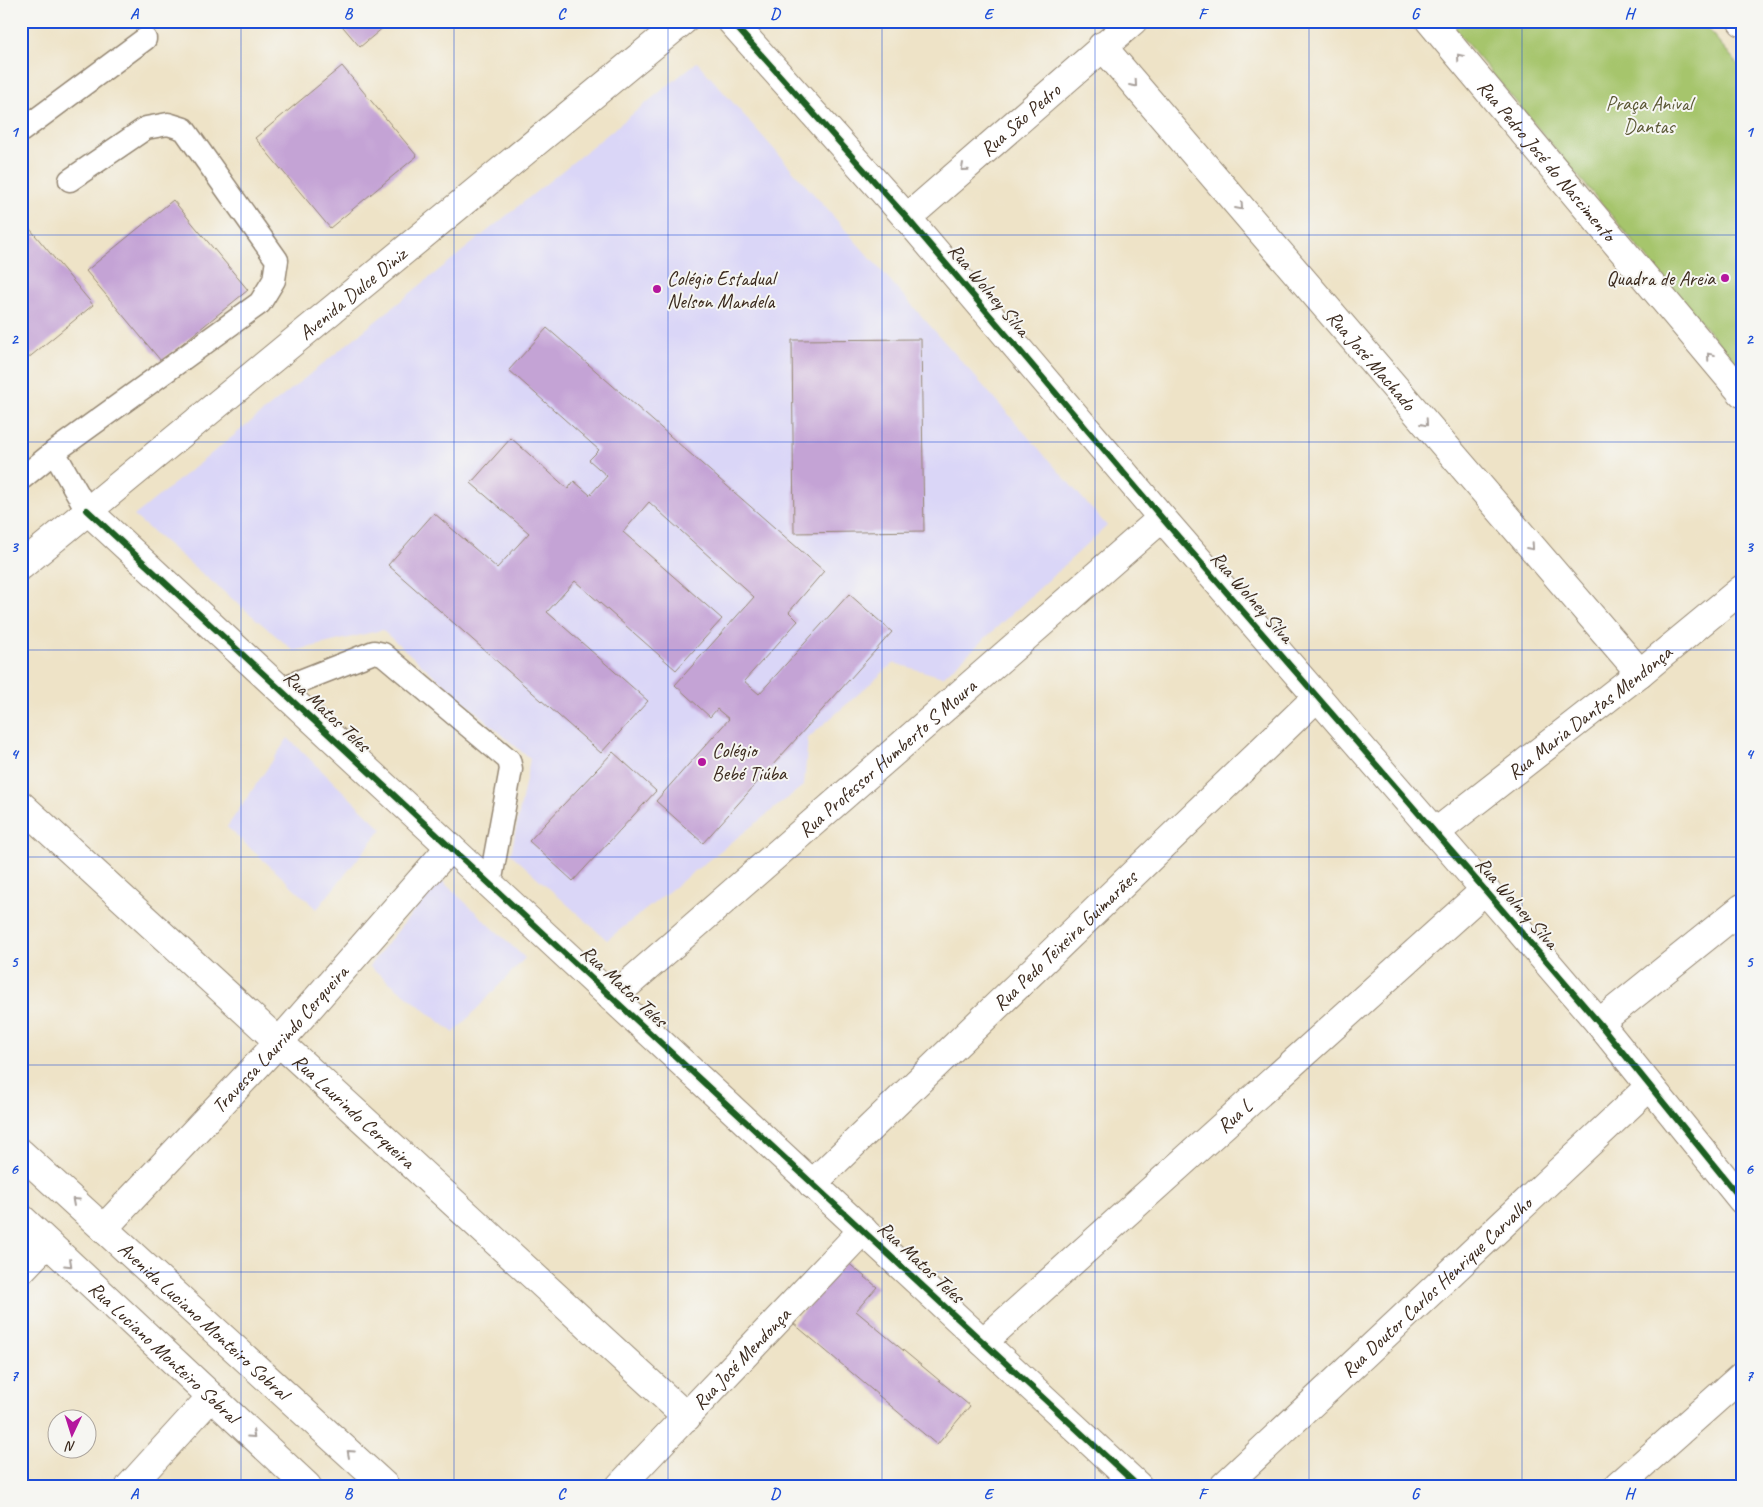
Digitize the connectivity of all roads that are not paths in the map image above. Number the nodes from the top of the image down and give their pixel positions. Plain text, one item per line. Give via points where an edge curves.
1 (683, 21) edge
2 (731, 21) edge
3 (1134, 21) edge
4 (1430, 21) edge
5 (145, 39) dead end
6 (1102, 46) junction
7 (21, 131) edge
8 (70, 180) dead end
9 (906, 218) junction
10 (1738, 388) edge
11 (54, 452) junction
12 (21, 479) edge
13 (87, 510) junction
14 (1162, 518) junction
15 (21, 566) edge
16 (1742, 589) edge
17 (1640, 673) junction
18 (280, 689) junction
19 (1317, 697) junction
20 (21, 806) edge
21 (1435, 833) junction
22 (450, 847) junction
23 (490, 884) junction
24 (1485, 890) junction
25 (1742, 908) edge
26 (612, 998) junction
27 (1599, 1023) junction
28 (280, 1041) junction
29 (1649, 1087) junction
30 (21, 1153) edge
31 (812, 1184) junction
32 (1742, 1200) edge
33 (21, 1218) edge
34 (104, 1228) junction
35 (862, 1230) junction
36 (47, 1243) junction
37 (21, 1270) edge
38 (983, 1342) junction
39 (1742, 1376) edge
40 (211, 1398) junction
41 (687, 1417) junction
42 (130, 1486) edge
43 (308, 1486) edge
44 (386, 1486) edge
45 (620, 1486) edge
46 (1138, 1486) edge
47 (1224, 1486) edge
48 (1618, 1486) edge

1 - 13 street, Avenida Dulce Diniz
2 - 9 street, Rua Wolney Silva
3 - 6 street, Rua São Pedro
10 -> 4 street, Rua Pedro José do Nascimento
5 - 7 lane
6 -> 9 street, Rua São Pedro
6 -> 17 street, Rua José Machado
8 - 11 lane via 146,128 168,124 184,129 277,260 274,280 260,303
9 - 14 street, Rua Wolney Silva
11 - 12 lane
11 - 13 lane
13 - 15 street, Avenida Dulce Diniz
13 - 18 street, Rua Matos Teles
14 - 19 street, Rua Wolney Silva
14 - 26 street, Rua Professor Humberto S Moura
16 - 17 street, Rua Maria Dantas Mendonça
17 - 21 street, Rua Maria Dantas Mendonça
18 - 22 street, Rua Matos Teles
18 - 23 lane via 374,652 383,654 509,760 511,769
19 - 21 street, Rua Wolney Silva
19 - 31 street, Rua Pedo Teixeira Guimarães
20 - 28 street, Rua Laurindo Cerqueira
21 - 24 street, Rua Wolney Silva
22 - 23 street, Rua Matos Teles
22 - 28 street, Travessa Laurindo Cerqueira
23 - 26 street, Rua Matos Teles
24 - 27 street, Rua Wolney Silva
24 - 38 street, Rua L
25 - 27 street
26 - 31 street, Rua Matos Teles
27 - 29 street, Rua Wolney Silva
28 - 34 street, Travessa Laurindo Cerqueira
28 - 41 street, Rua Laurindo Cerqueira
29 - 32 street, Rua Wolney Silva
29 - 47 street, Rua Doutor Carlos Henrique Carvalho
34 -> 30 street, Avenida Luciano Monteiro Sobral
31 - 35 street, Rua Matos Teles
33 - 36 street, Rua Luciano Monteiro Sobral
44 -> 34 street, Avenida Luciano Monteiro Sobral
35 - 38 street, Rua Matos Teles
35 - 41 street, Rua José Mendonça
36 - 37 street
36 -> 40 street, Rua Luciano Monteiro Sobral
38 - 46 street, Rua Matos Teles
39 - 48 street
40 - 42 street
40 -> 43 street, Rua Luciano Monteiro Sobral
41 - 45 street, Rua José Mendonça

